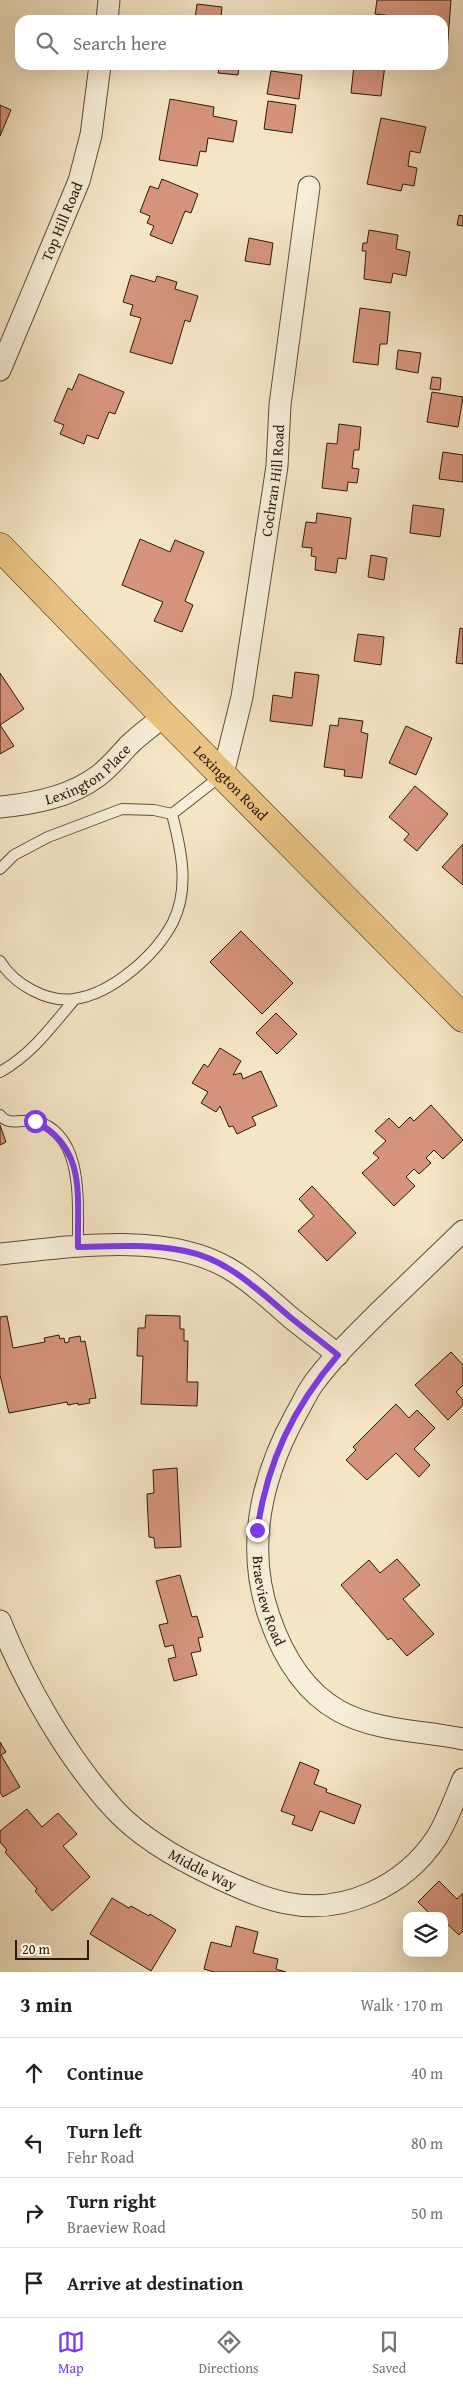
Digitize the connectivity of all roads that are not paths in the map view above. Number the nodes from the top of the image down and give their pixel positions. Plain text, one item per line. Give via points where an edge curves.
1 (109, 0) edge
2 (107, 15) edge
3 (99, 70) edge
4 (309, 186) dead end
5 (0, 370) edge
6 (0, 547) edge
7 (164, 716) junction
8 (223, 774) junction
9 (0, 807) edge
10 (172, 814) junction
11 (0, 869) edge
12 (0, 961) edge
13 (74, 1000) junction
14 (459, 1006) edge
15 (0, 1072) edge
16 (0, 1115) edge
17 (463, 1231) edge
18 (78, 1247) junction
19 (0, 1254) edge
20 (338, 1355) junction
21 (0, 1621) edge
22 (463, 1739) edge
23 (463, 1779) edge

1 - 2 street
3 - 5 street, Top Hill Road via 90,135 79,181
4 - 8 street, Cochran Hill Road via 280,405 277,466 242,697
6 - 7 main road, Lexington Road
7 - 8 main road, Lexington Road
7 - 9 street, Lexington Place via 90,782 57,797 27,805
8 - 10 lane
8 - 14 main road, Lexington Road
10 - 11 lane via 122,809 48,836 14,855
10 - 13 lane via 180,845 183,884 174,921 157,946 132,971 102,990
12 - 13 lane via 23,986 47,997
13 - 15 lane via 15,1064
16 - 18 lane via 10,1122 35,1121 51,1129 62,1141 72,1158 76,1176
17 - 20 street, Braeview Road
18 - 19 street
18 - 20 street via 145,1245 208,1258 261,1291
20 - 22 street, Braeview Road via 313,1385 272,1464 257,1530 260,1591 284,1654 320,1698 364,1722 394,1730
21 - 23 street, Middle Way via 50,1720 76,1762 116,1811 167,1852 234,1886 301,1905 342,1902 384,1887 416,1864 436,1838

